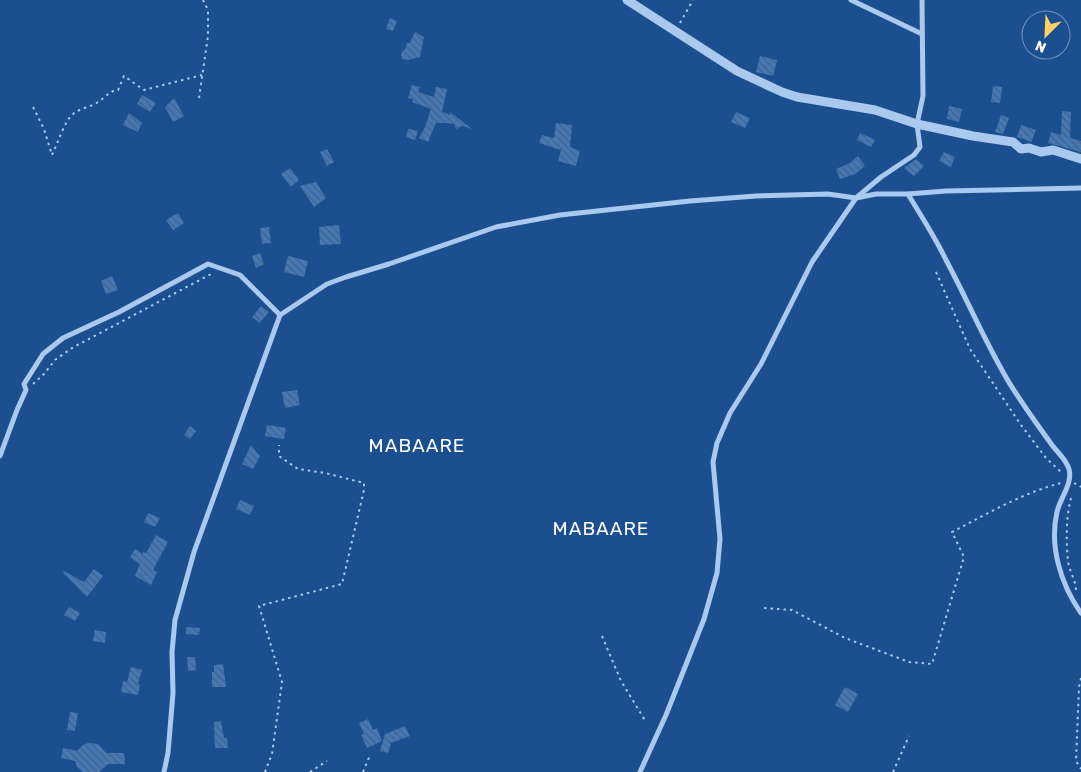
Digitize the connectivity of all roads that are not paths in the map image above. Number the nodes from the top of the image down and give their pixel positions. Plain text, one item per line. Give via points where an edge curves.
1 (627, 0) edge
2 (851, 0) edge
3 (922, 0) edge
4 (922, 34) junction
5 (917, 124) junction
6 (1081, 159) edge
7 (1081, 188) edge
8 (908, 194) junction
9 (856, 198) junction
10 (280, 315) junction
11 (0, 456) edge
12 (1079, 610) edge
13 (164, 772) edge
14 (640, 772) edge

1 - 5 street via 737,71 782,92 797,98 875,110
2 - 4 street
3 - 4 street
4 - 5 street via 923,96
5 - 6 street via 1013,142 1021,148 1040,152 1053,150
5 - 9 street via 920,147 914,155
7 - 8 street
8 - 9 street
8 - 12 street via 946,258 1006,378 1069,470 1071,484 1057,512 1054,534 1060,572
9 - 10 street via 828,194 737,198 524,221 346,276 327,284
9 - 14 street via 812,262 760,364 730,413 717,444 713,462 720,539 717,573 704,619
10 - 11 street via 240,275 208,264 63,338 43,354 24,384 26,390
10 - 13 street via 205,520 175,620 173,693

